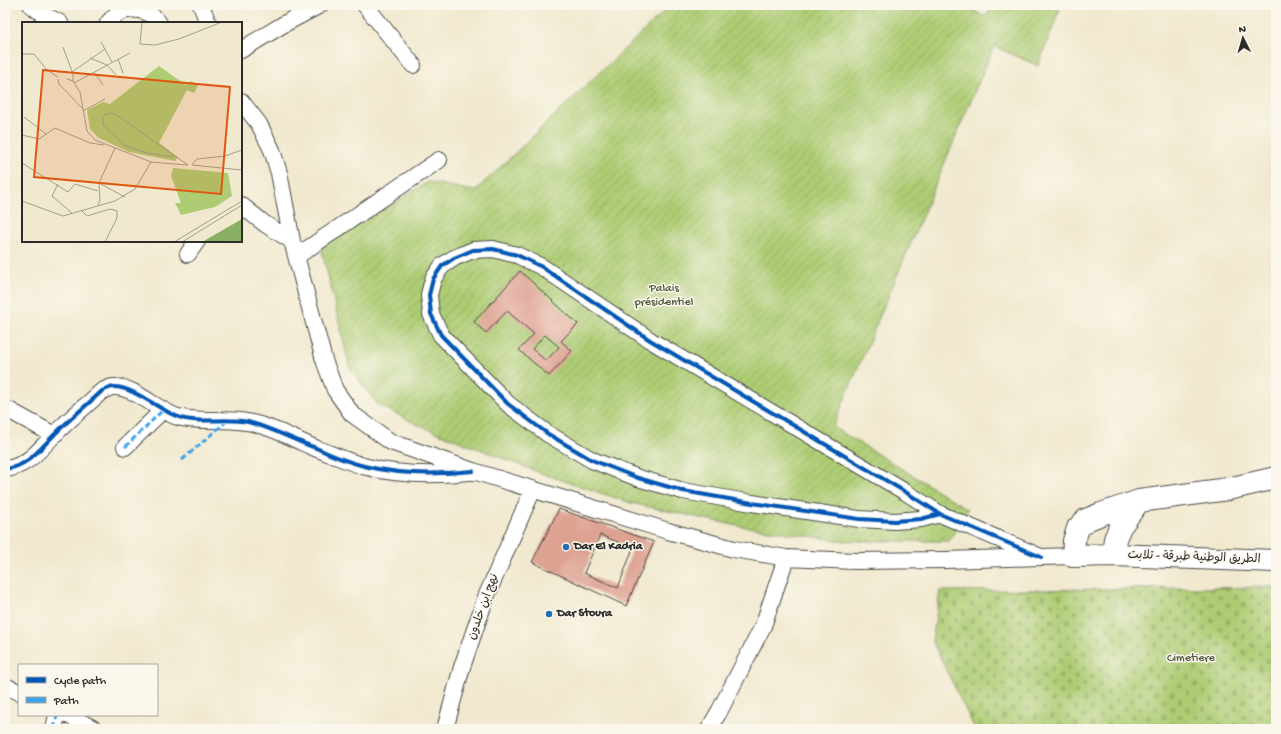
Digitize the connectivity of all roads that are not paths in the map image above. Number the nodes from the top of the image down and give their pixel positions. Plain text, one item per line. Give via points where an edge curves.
1 (31, 5) edge
2 (201, 5) edge
3 (320, 5) edge
4 (365, 5) edge
5 (58, 22) edge
6 (109, 22) edge
7 (158, 22) edge
8 (208, 22) edge
9 (242, 49) edge
10 (413, 65) dead end
11 (242, 102) edge
12 (439, 160) dead end
13 (242, 206) edge
14 (196, 242) edge
15 (294, 249) junction
16 (188, 254) dead end
17 (5, 408) edge
18 (163, 410) junction
19 (54, 434) junction
20 (125, 447) dead end
21 (5, 469) edge
22 (473, 471) junction
23 (1276, 478) edge
24 (533, 489) junction
25 (1139, 501) junction
26 (940, 514) junction
27 (1113, 555) junction
28 (1073, 556) junction
29 (1041, 557) junction
30 (786, 558) junction
31 (1276, 561) edge
32 (5, 686) edge
33 (18, 692) edge
34 (57, 716) edge
35 (70, 716) edge
36 (54, 729) edge
37 (94, 729) edge
38 (445, 729) edge
39 (709, 729) edge

1 - 5 street
2 - 8 street
3 - 9 street
4 - 10 street
6 - 7 street via 117,14 130,9 144,10
11 - 15 street via 259,124 272,150
12 - 15 street
13 - 15 street
14 - 16 street
15 - 22 street via 324,360 336,390 352,414 391,442
17 - 19 street
18 - 19 street via 132,392 111,387 102,391
18 - 20 street
18 - 22 street via 185,419 228,420 259,425 363,466 388,471 416,474
19 - 21 street via 28,461
22 - 24 street
23 - 25 main road
24 - 30 street via 734,548
24 - 38 street, نهج ابن خلدون via 486,597 462,667
25 - 27 main road, الطريق الوطنية طبرقة - تلابت via 1120,527
25 - 28 main road via 1086,520 1078,528
26 - 26 street via 650,340 542,267 517,255 493,250 473,250 442,266 434,278 429,295 431,314 441,335 508,404 548,434 592,460 638,478 683,491 752,503 896,521
26 - 29 street
27 - 28 main road, الطريق الوطنية طبرقة - تلابت
27 - 31 main road, الطريق الوطنية طبرقة - تلابت
28 - 29 street
29 - 30 street via 855,561
30 - 39 street via 763,626
32 - 33 street
34 - 36 street
35 - 37 street

